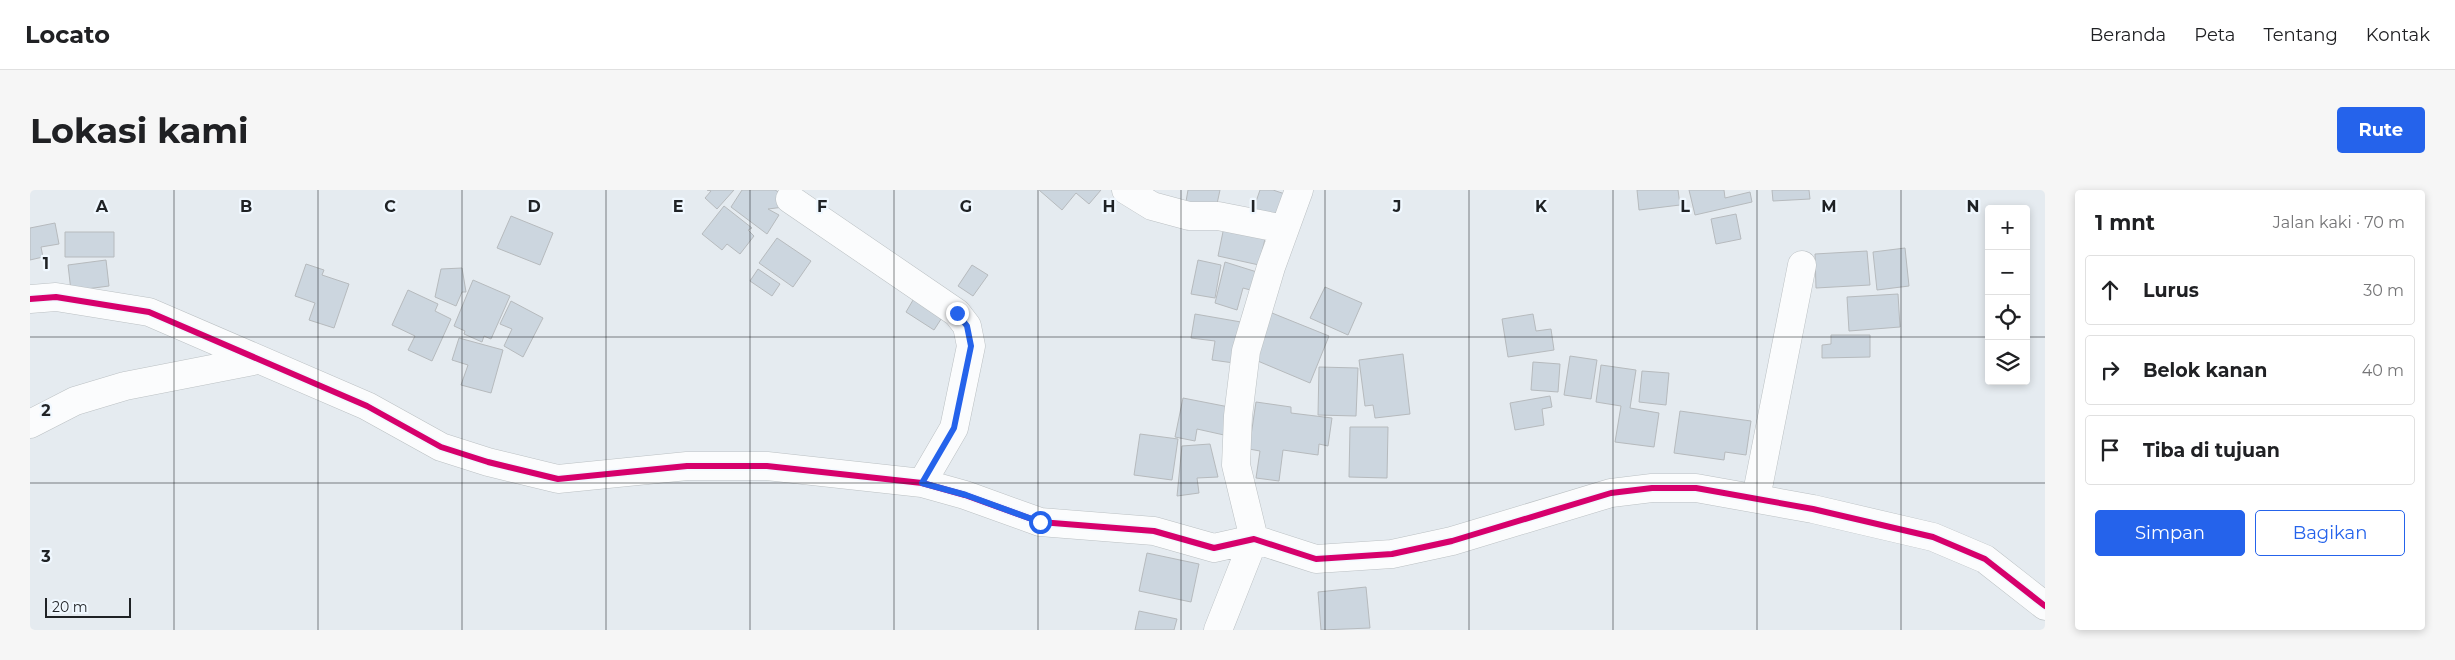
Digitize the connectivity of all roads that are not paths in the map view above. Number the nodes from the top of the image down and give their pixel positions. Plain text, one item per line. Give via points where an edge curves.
1 (1126, 190) edge
2 (1298, 190) edge
3 (790, 199) dead end
4 (1284, 229) junction
5 (1802, 265) dead end
6 (30, 299) edge
7 (258, 360) junction
8 (30, 424) edge
9 (922, 483) junction
10 (1756, 498) junction
11 (1254, 539) junction
12 (2045, 606) edge
13 (1218, 630) edge

1 - 4 street via 1152,206 1189,216 1218,216
2 - 4 street
3 - 9 street via 957,313 967,326 971,346 954,428
4 - 11 street via 1246,351 1238,416 1236,465
5 - 10 street
6 - 7 street via 56,297 149,312
7 - 8 street via 117,389 75,401
7 - 9 street via 367,406 441,447 558,479 687,466 767,466
9 - 11 street via 1040,522 1154,531 1214,548
10 - 11 street via 1696,488 1652,488 1611,493 1452,541 1392,554 1316,558
10 - 12 street via 1950,543 1985,559
11 - 13 street

